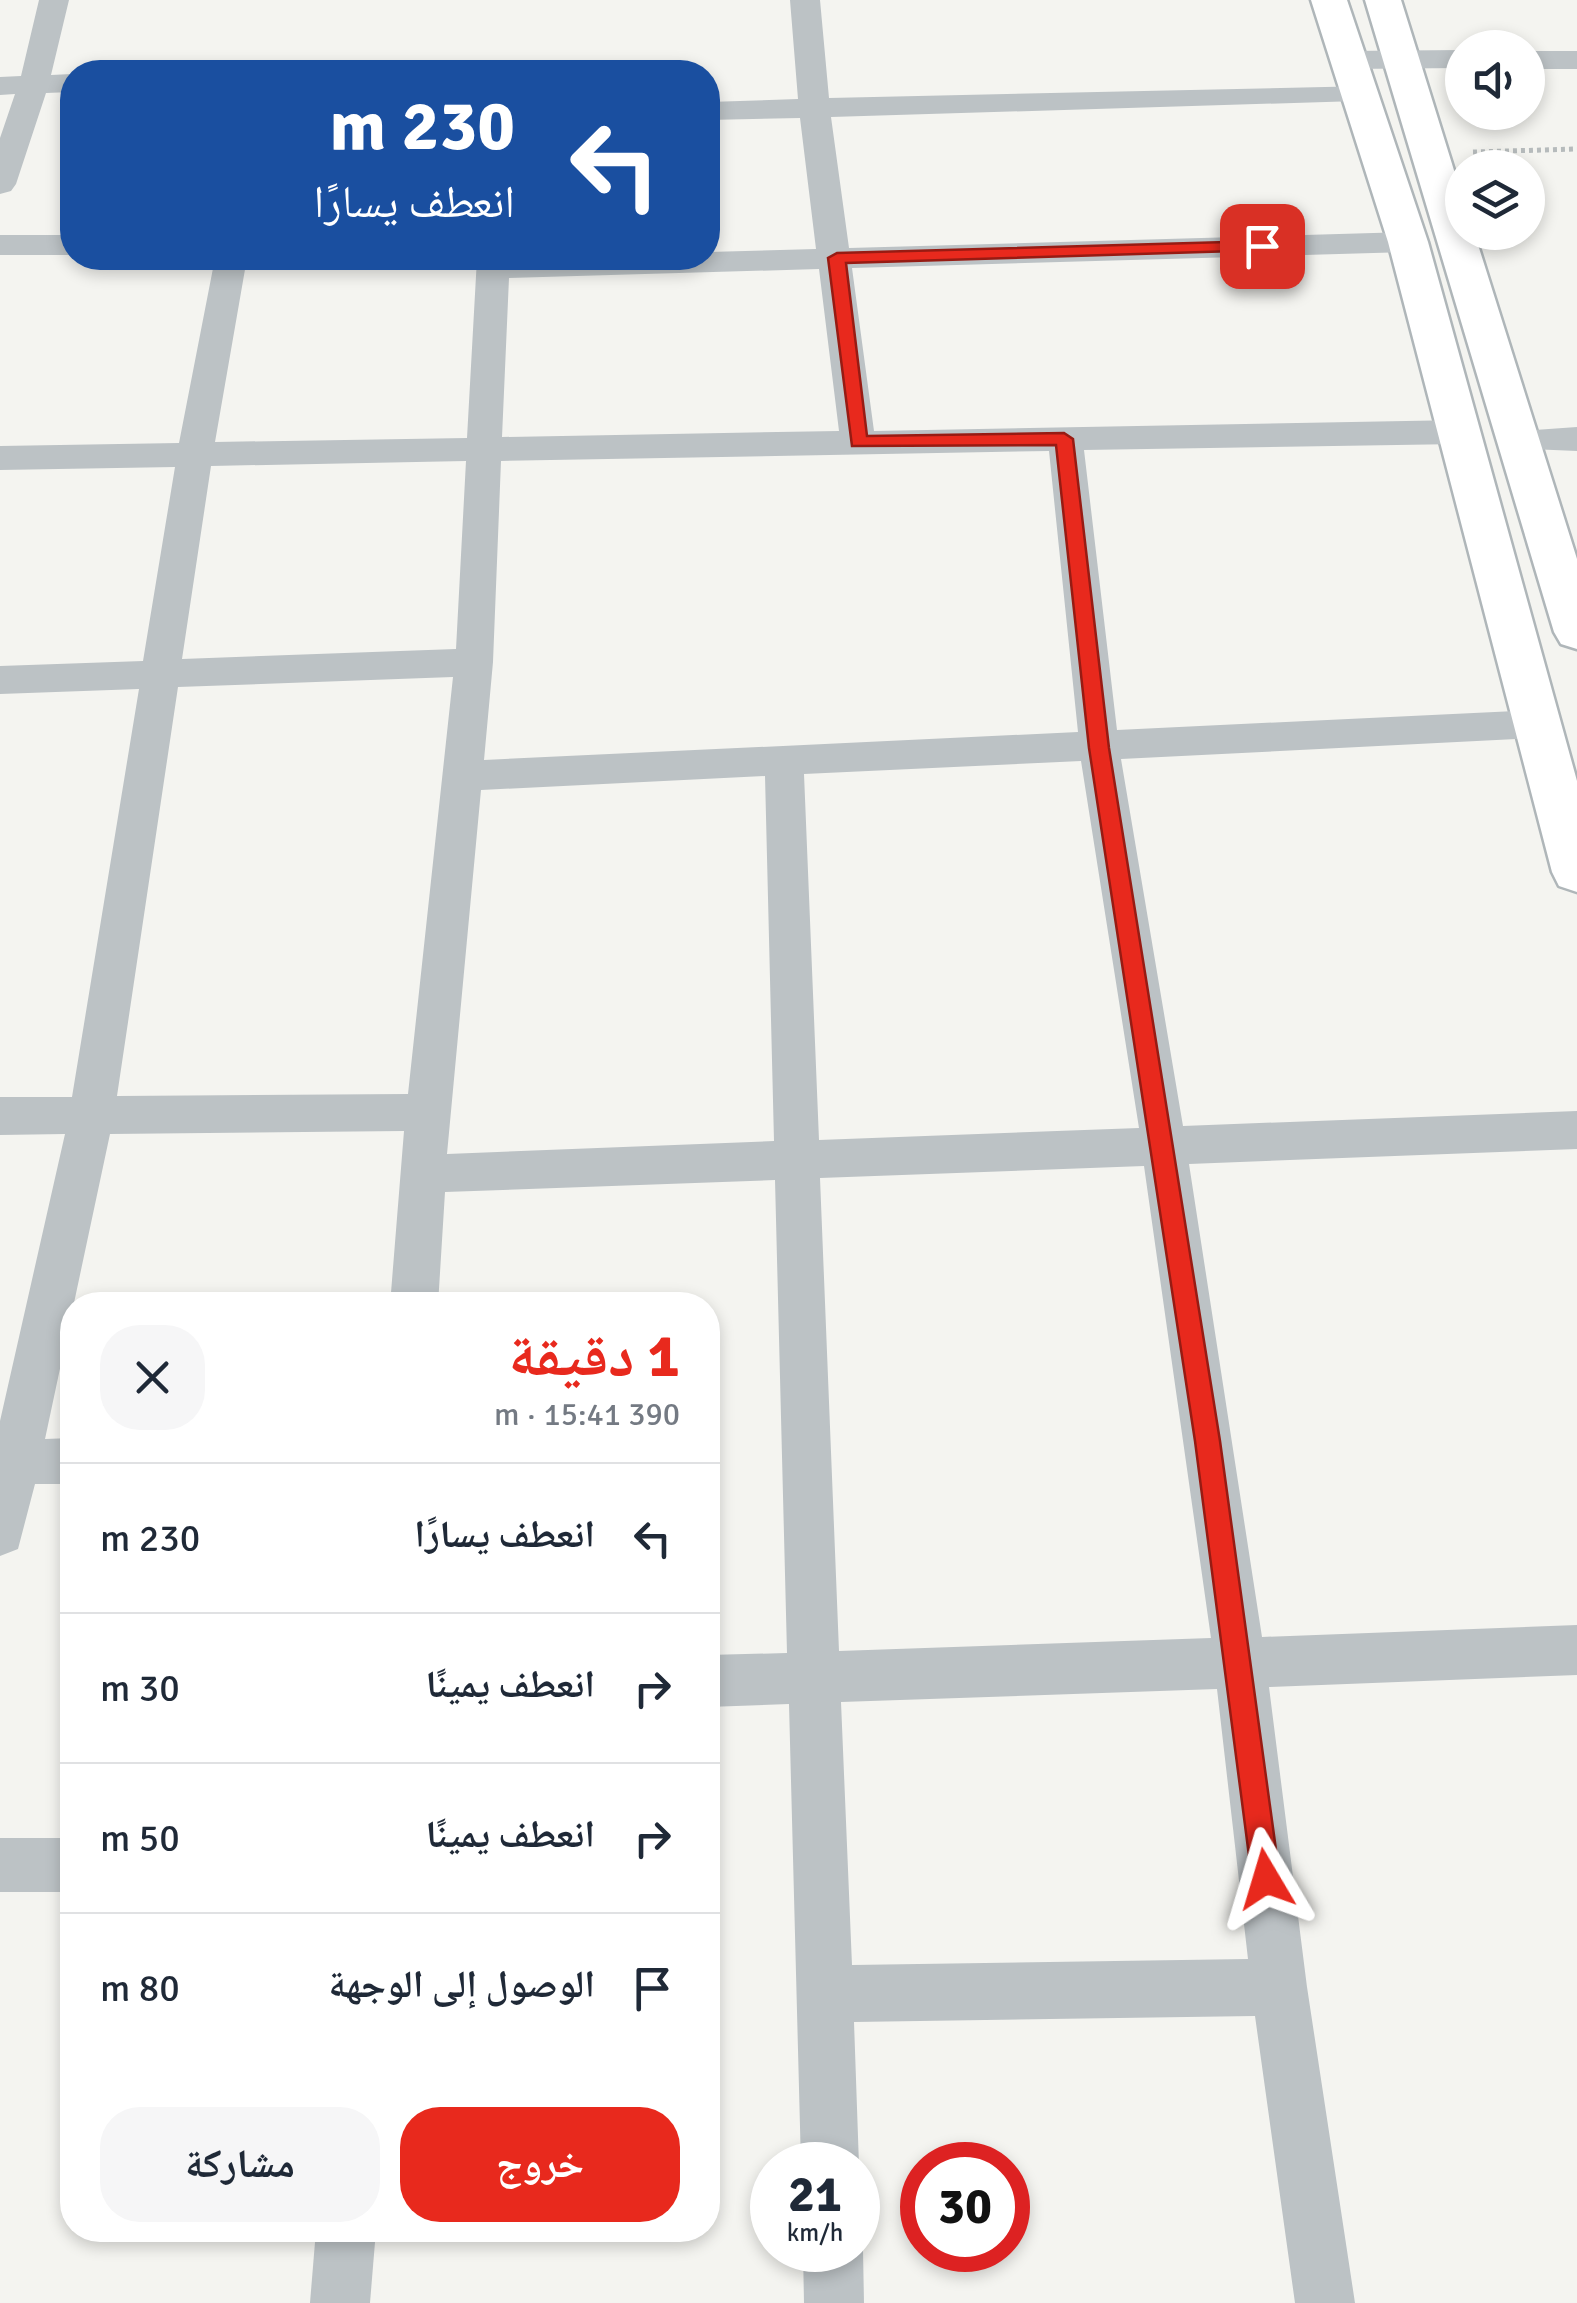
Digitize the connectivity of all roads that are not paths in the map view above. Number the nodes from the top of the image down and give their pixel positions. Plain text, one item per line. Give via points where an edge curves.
1 (54, 0) edge
2 (805, 0) edge
3 (1330, 0) edge
4 (1383, 0) edge
5 (1401, 59) junction
6 (1445, 59) edge
7 (1545, 60) edge
8 (1577, 60) edge
9 (1353, 76) junction
10 (60, 83) edge
11 (34, 84) junction
12 (0, 86) edge
13 (814, 107) junction
14 (720, 111) edge
15 (0, 184) edge
16 (1408, 242) junction
17 (0, 244) edge
18 (60, 245) edge
19 (837, 258) junction
20 (720, 260) edge
21 (230, 270) edge
22 (493, 270) edge
23 (1460, 432) junction
24 (1064, 439) junction
25 (1577, 439) edge
26 (1519, 440) junction
27 (858, 442) junction
28 (482, 448) junction
29 (194, 454) junction
30 (0, 458) edge
31 (1577, 632) edge
32 (474, 662) junction
33 (161, 672) junction
34 (0, 680) edge
35 (1537, 724) junction
36 (1099, 748) junction
37 (784, 763) junction
38 (465, 776) junction
39 (1577, 872) edge
40 (428, 1112) junction
41 (92, 1113) junction
42 (0, 1116) edge
43 (1577, 1130) edge
44 (1164, 1144) junction
45 (800, 1158) junction
46 (423, 1174) junction
47 (415, 1292) edge
48 (11, 1447) edge
49 (60, 1458) edge
50 (0, 1532) edge
51 (1577, 1650) edge
52 (1240, 1663) junction
53 (816, 1676) junction
54 (720, 1680) edge
55 (0, 1865) edge
56 (60, 1866) edge
57 (1279, 1987) junction
58 (825, 1994) junction
59 (829, 2142) edge
60 (345, 2242) edge
61 (833, 2272) edge
62 (340, 2303) edge
63 (834, 2303) edge
64 (1325, 2303) edge

1 - 11 street
2 - 13 street
3 - 9 main road
4 - 5 main road
5 - 6 street
5 - 9 street
5 - 26 main road
7 - 8 street
9 - 13 street
9 - 16 main road
10 - 11 street
11 - 12 street
11 - 15 street
13 - 14 street
13 - 19 street
16 - 19 street
16 - 23 main road
17 - 18 street
19 - 20 street
19 - 27 street
21 - 29 street
22 - 28 street
23 - 24 street
23 - 35 main road
24 - 27 street
24 - 36 street
25 - 26 street
26 - 31 main road
27 - 28 street
28 - 29 street
28 - 32 street
29 - 30 street
29 - 33 street
32 - 33 street
32 - 38 street
33 - 34 street
33 - 41 street
35 - 36 street
35 - 39 main road
36 - 37 street
36 - 44 street
37 - 38 street
37 - 45 street
38 - 40 street
40 - 41 street
40 - 46 street
41 - 42 street
41 - 48 street
43 - 44 street
44 - 45 street
44 - 52 street
45 - 46 street
45 - 53 street
46 - 47 street
48 - 49 street
48 - 50 street
51 - 52 street
52 - 53 street
52 - 57 street
53 - 54 street
53 - 58 street
55 - 56 street
57 - 58 street
57 - 64 street
58 - 59 street
60 - 62 street
61 - 63 street

